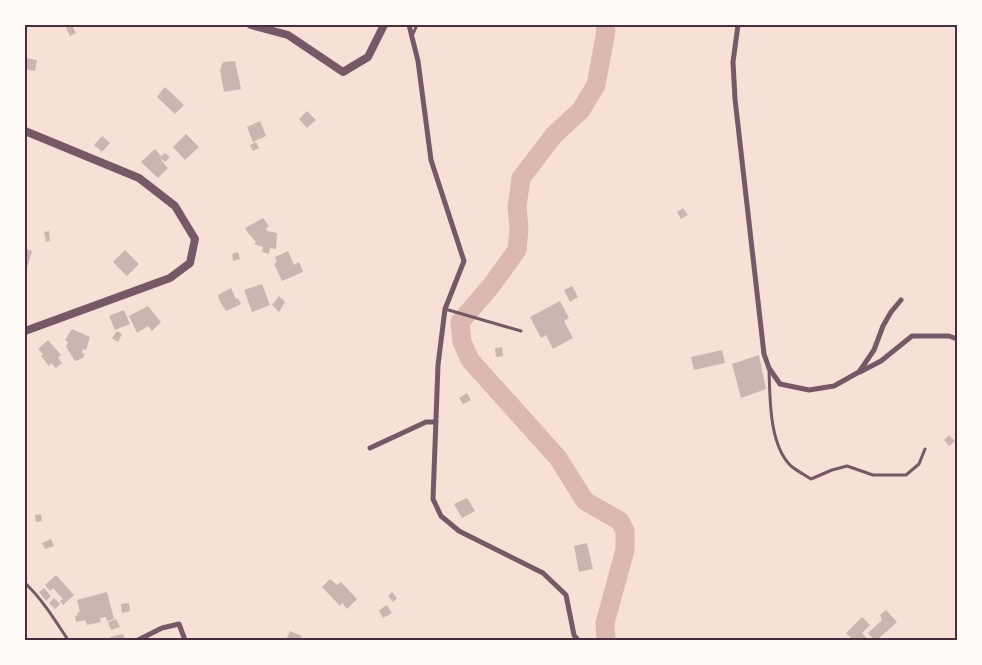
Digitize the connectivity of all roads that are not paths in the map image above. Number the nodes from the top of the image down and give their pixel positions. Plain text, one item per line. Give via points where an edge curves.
1 (251, 25) edge
2 (384, 25) edge
3 (409, 25) edge
4 (417, 25) edge
5 (738, 25) edge
6 (412, 37) junction
7 (25, 132) edge
8 (901, 300) dead end
9 (445, 309) junction
10 (25, 331) edge
11 (521, 331) dead end
12 (957, 338) edge
13 (769, 368) junction
14 (859, 372) junction
15 (436, 422) junction
16 (370, 448) dead end
17 (925, 449) dead end
18 (25, 583) edge
19 (68, 640) edge
20 (138, 640) edge
21 (185, 640) edge
22 (578, 640) edge

1 - 2 street via 288,35 343,72 368,57
3 - 6 street
4 - 6 lane
5 - 13 street via 733,62 734,92 764,354
6 - 9 street via 431,160 464,261
7 - 10 street via 139,178 175,206 195,239 190,263 170,278
8 - 14 street via 887,319 874,350
9 - 11 lane
9 - 15 street via 438,365
12 - 14 street via 912,336 881,361
13 - 14 street via 780,384 809,390 834,386
13 - 17 lane via 778,448 791,466 811,479 847,466 873,474 906,474 918,464
15 - 16 street via 426,422
15 - 22 street via 433,499 441,516 459,531 543,574 566,596
18 - 19 lane
20 - 21 street via 178,624

